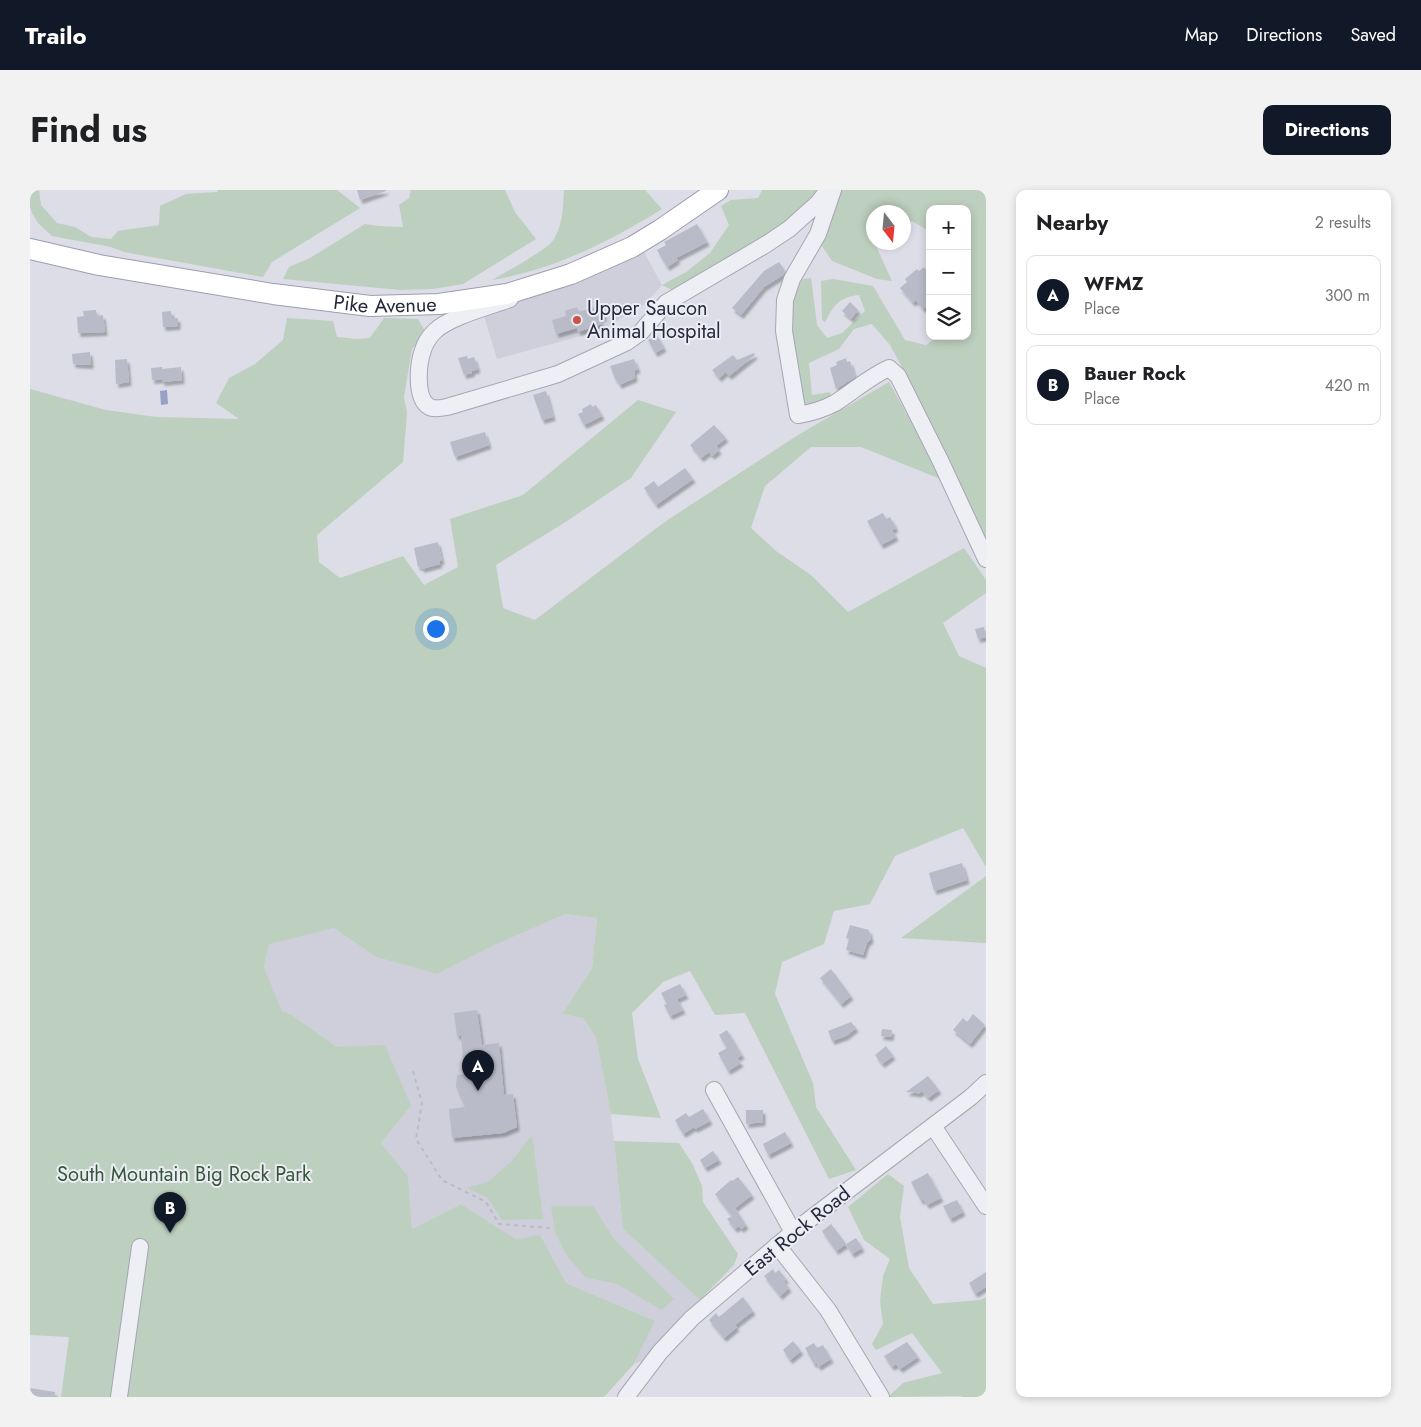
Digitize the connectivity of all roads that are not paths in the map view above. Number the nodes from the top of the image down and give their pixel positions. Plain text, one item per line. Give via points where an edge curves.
1 (718, 190) edge
2 (828, 190) edge
3 (834, 190) edge
4 (30, 249) edge
5 (606, 259) junction
6 (986, 559) edge
7 (986, 1083) edge
8 (714, 1090) dead end
9 (933, 1126) junction
10 (986, 1206) edge
11 (793, 1232) junction
12 (778, 1245) junction
13 (140, 1246) dead end
14 (119, 1397) edge
15 (626, 1397) edge
16 (881, 1397) edge

1 - 5 main road, Pike Avenue via 660,230
2 - 5 street via 789,229 666,303 641,332 627,342 558,374 447,407 430,407 423,400 419,384 420,363 427,341 440,326 604,264
3 - 6 street via 818,234 795,272 785,300 784,331 798,415 834,404 889,368 898,376
4 - 5 main road, Pike Avenue via 99,265 273,294 370,306 439,304 507,294 563,277
7 - 9 street, East Rock Road
8 - 11 street
9 - 10 street
9 - 11 street, East Rock Road
11 - 12 street, East Rock Road
12 - 15 street, East Rock Road via 675,1334
12 - 16 street via 828,1310
13 - 14 street

